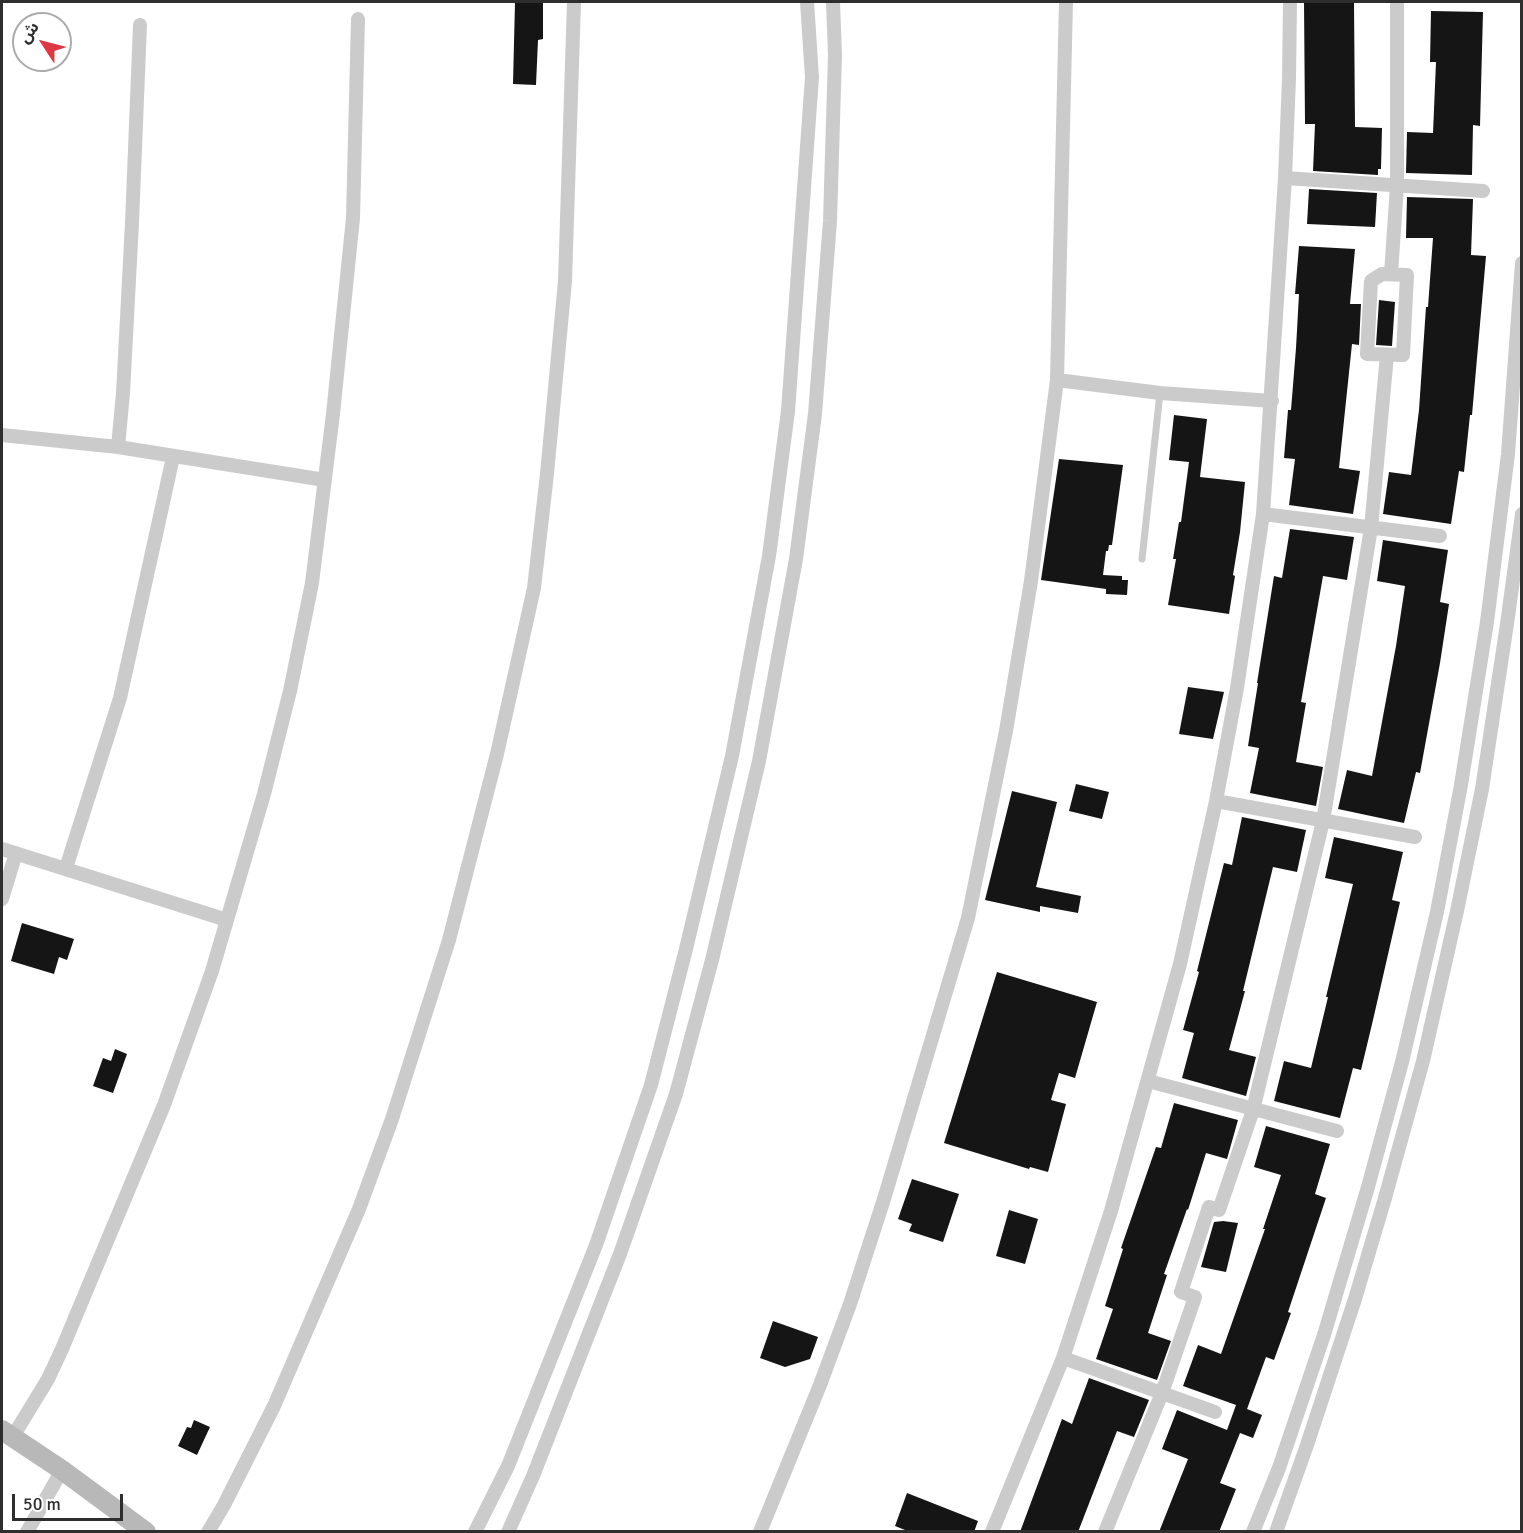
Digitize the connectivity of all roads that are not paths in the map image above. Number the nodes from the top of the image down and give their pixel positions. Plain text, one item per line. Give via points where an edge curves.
1 (574, 2) edge
2 (807, 2) edge
3 (833, 2) edge
4 (1066, 2) edge
5 (1290, 2) edge
6 (1397, 2) edge
7 (357, 19) dead end
8 (140, 25) dead end
9 (1285, 178) junction
10 (1397, 186) junction
11 (1483, 191) dead end
12 (1521, 264) edge
13 (1391, 274) junction
14 (1387, 355) junction
15 (1057, 380) junction
16 (1160, 393) junction
17 (1272, 401) junction
18 (2, 435) edge
19 (118, 447) junction
20 (173, 457) junction
21 (325, 480) junction
22 (1263, 514) junction
23 (1521, 514) edge
24 (1371, 528) junction
25 (1440, 536) dead end
26 (1142, 559) dead end
27 (1216, 801) junction
28 (1323, 821) junction
29 (1415, 837) dead end
30 (2, 849) edge
31 (16, 853) junction
32 (66, 868) junction
33 (2, 899) edge
34 (227, 920) junction
35 (1148, 1081) junction
36 (1253, 1110) junction
37 (1336, 1131) dead end
38 (1063, 1358) junction
39 (1162, 1393) junction
40 (1215, 1412) dead end
41 (7, 1434) edge
42 (62, 1470) junction
43 (34, 1528) edge
44 (146, 1532) edge
45 (208, 1532) edge
46 (475, 1532) edge
47 (508, 1532) edge
48 (760, 1532) edge
49 (992, 1532) edge
50 (1104, 1532) edge
51 (1253, 1532) edge
52 (1276, 1532) edge

1 - 45 street via 565,281 547,474 534,588 497,754 449,940 359,1209 274,1406
2 - 46 street via 812,77 788,411 770,556 732,756 651,1085 596,1245 508,1466
3 - 47 street via 830,221 815,414 796,560 759,761 676,1094 620,1254
4 - 15 street
5 - 9 street
6 - 10 street
7 - 21 street via 353,218
8 - 19 street
9 - 10 street
9 - 17 street
10 - 11 street
10 - 13 street
12 - 51 street via 1508,454 1487,622 1437,912 1402,1062 1361,1210 1279,1468
13 - 14 street via 1407,275 1406,309 1403,355
13 - 14 street via 1380,274 1371,281 1367,354
14 - 24 street
15 - 16 street
15 - 48 street via 1012,697 968,918 850,1304
16 - 17 street
16 - 26 lane
17 - 22 street
18 - 19 street
19 - 20 street
20 - 21 street
20 - 32 street via 120,698
21 - 34 street via 312,583 290,691
22 - 24 street
22 - 27 street
23 - 52 street via 1482,789 1423,1061 1355,1299
24 - 25 street
24 - 28 street
27 - 28 street
27 - 35 street via 1180,964
28 - 29 street
28 - 36 street
30 - 31 street
31 - 32 street
31 - 33 street
32 - 34 street
34 - 41 street via 164,1105 77,1317 48,1378
35 - 36 street
35 - 38 street
36 - 37 street
36 - 39 street via 1219,1210 1209,1207 1180,1292 1195,1297
38 - 39 street
38 - 49 street
39 - 40 street
39 - 50 street
41 - 42 street
42 - 43 street
42 - 44 street

